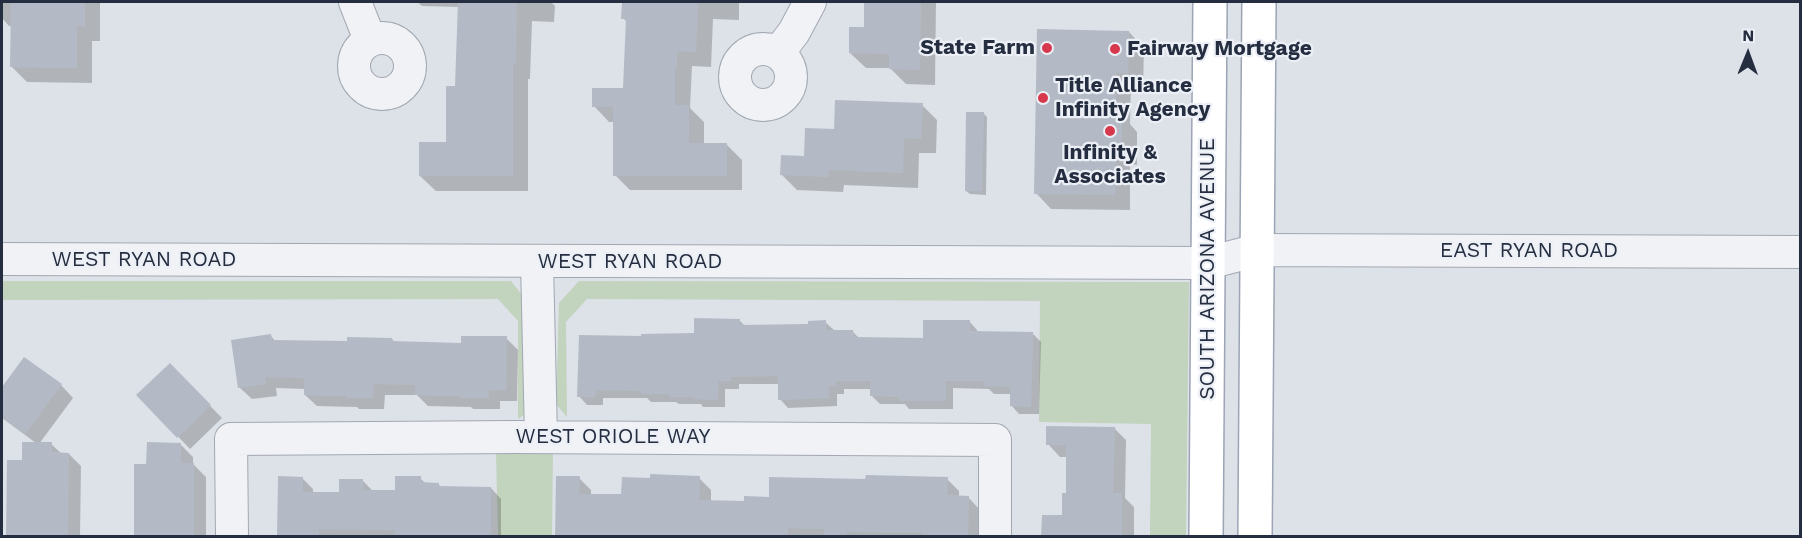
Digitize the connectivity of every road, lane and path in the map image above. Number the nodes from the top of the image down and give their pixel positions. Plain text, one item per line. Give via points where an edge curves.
1 (355, 2) edge
2 (810, 2) edge
3 (1210, 2) edge
4 (1259, 2) edge
5 (370, 40) dead end
6 (778, 53) dead end
7 (1258, 250) junction
8 (1800, 252) edge
9 (2, 260) edge
10 (537, 262) junction
11 (1208, 263) junction
12 (541, 437) junction
13 (232, 537) edge
14 (995, 537) edge
15 (1206, 537) edge
16 (1255, 537) edge

1 - 5 street
2 - 6 street
3 - 11 main road, SOUTH ARIZONA AVENUE
4 - 7 main road
7 - 8 street, EAST RYAN ROAD
7 - 11 street, WEST RYAN ROAD
7 - 16 main road
9 - 10 street, WEST RYAN ROAD
10 - 11 street, WEST RYAN ROAD
10 - 12 street
11 - 15 main road, SOUTH ARIZONA AVENUE
12 - 13 street, WEST ORIOLE WAY via 231,439
12 - 14 street, WEST ORIOLE WAY via 995,440

